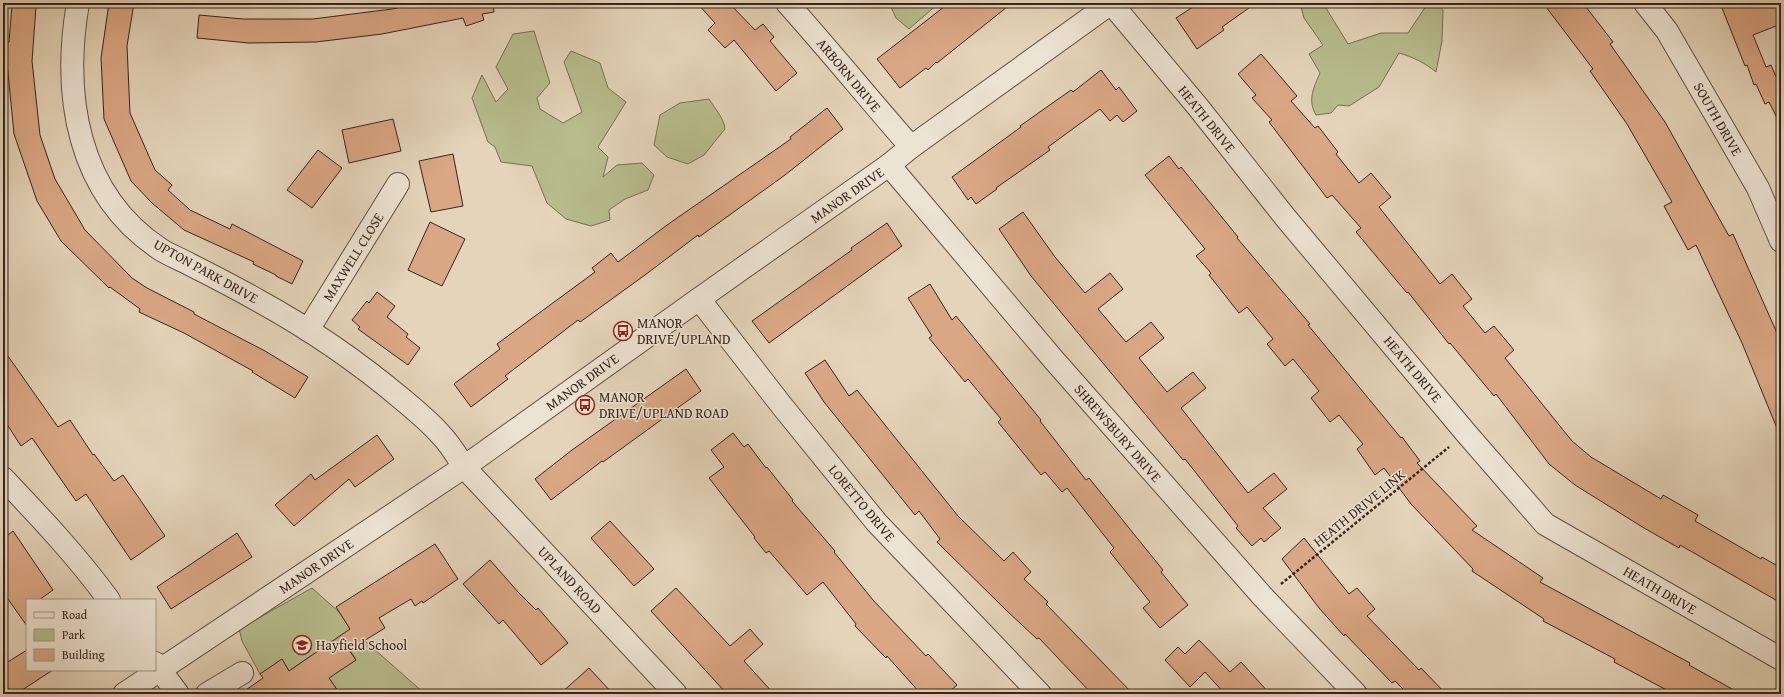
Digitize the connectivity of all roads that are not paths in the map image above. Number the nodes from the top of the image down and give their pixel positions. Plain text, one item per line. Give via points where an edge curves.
1 (78, 3) edge
2 (787, 3) edge
3 (1111, 3) edge
4 (1645, 3) edge
5 (911, 147) junction
6 (889, 165) junction
7 (398, 184) dead end
8 (1781, 241) edge
9 (699, 298) junction
10 (308, 330) junction
11 (464, 467) junction
12 (3, 478) edge
13 (108, 599) edge
14 (1781, 659) edge
15 (158, 667) edge
16 (153, 671) edge
17 (242, 673) dead end
18 (124, 694) edge
19 (178, 694) edge
20 (207, 694) edge
21 (676, 694) edge
22 (1040, 694) edge
23 (1356, 694) edge

1 - 10 street, UPTON PARK DRIVE via 73,31 72,76 75,112 85,151 103,190 126,221 160,249
2 - 5 street, ARBORN DRIVE
3 - 5 street, MANOR DRIVE
3 - 14 street, HEATH DRIVE via 1285,217 1545,524
4 - 8 street, SOUTH DRIVE via 1667,31 1758,188
5 - 6 street, MANOR DRIVE
6 - 9 street, MANOR DRIVE
6 - 23 street, SHREWSBURY DRIVE via 1053,359 1264,598
7 - 10 street, MAXWELL CLOSE
9 - 11 street, MANOR DRIVE
9 - 22 street, LORETTO DRIVE via 877,523
10 - 11 street, UPTON PARK DRIVE via 378,379 414,409 441,434
11 - 15 street, MANOR DRIVE
11 - 21 street, UPLAND ROAD
12 - 13 street via 86,568
15 - 19 street
16 - 18 street, MANOR DRIVE
17 - 20 street

